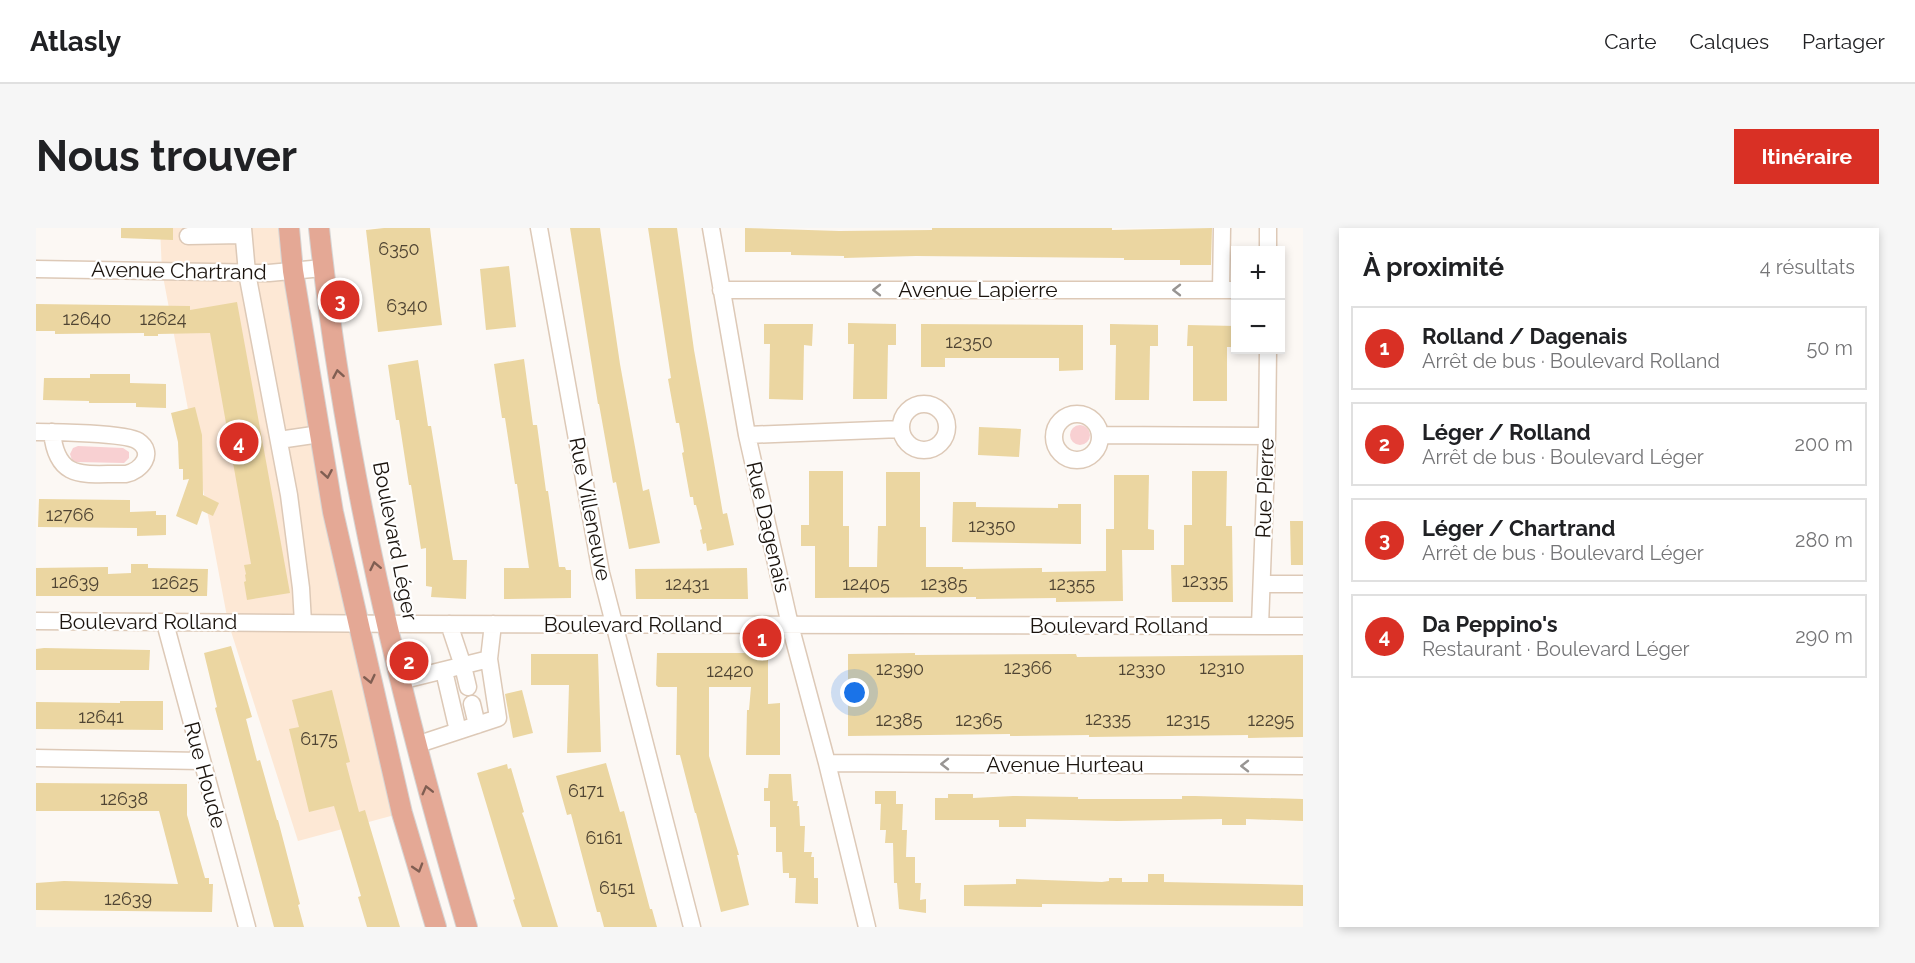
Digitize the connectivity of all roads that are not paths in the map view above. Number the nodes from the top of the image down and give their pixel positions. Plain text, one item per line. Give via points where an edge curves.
1 (289, 228) edge
2 (318, 228) edge
3 (539, 228) edge
4 (711, 228) edge
5 (1222, 228) edge
6 (1268, 228) edge
7 (243, 232) edge
8 (188, 236) dead end
9 (1268, 246) edge
10 (323, 268) junction
11 (36, 269) edge
12 (293, 271) junction
13 (247, 273) junction
14 (721, 290) junction
15 (1228, 290) edge
16 (1268, 354) edge
17 (901, 429) dead end
18 (44, 432) edge
19 (320, 434) junction
20 (747, 435) junction
21 (1100, 435) dead end
22 (1267, 436) junction
23 (279, 440) junction
24 (1262, 584) junction
25 (1303, 584) edge
26 (36, 621) edge
27 (357, 622) junction
28 (165, 623) junction
29 (303, 623) junction
30 (386, 623) junction
31 (449, 624) junction
32 (493, 624) junction
33 (613, 624) junction
34 (789, 625) junction
35 (1260, 626) junction
36 (1303, 626) edge
37 (489, 659) junction
38 (463, 666) junction
39 (444, 671) junction
40 (400, 681) junction
41 (468, 687) dead end
42 (472, 704) dead end
43 (477, 725) junction
44 (458, 731) junction
45 (416, 745) junction
46 (36, 758) edge
47 (201, 761) junction
48 (827, 763) junction
49 (1303, 766) edge
50 (247, 927) edge
51 (436, 927) edge
52 (467, 927) edge
53 (692, 927) edge
54 (867, 927) edge

1 - 12 main road
2 - 10 main road, Boulevard Léger
3 - 33 street, Rue Villeneuve
4 - 14 street, Rue Dagenais
5 - 15 street
6 - 9 street
7 - 8 street
7 - 13 street
10 - 12 street, Avenue Chartrand
30 -> 10 main road, Boulevard Léger via 348,427
11 - 13 street, Avenue Chartrand
12 - 13 street, Avenue Chartrand
12 - 19 main road
13 - 23 street
15 -> 14 street, Avenue Lapierre
14 - 20 street, Rue Dagenais
16 - 22 street, Rue Pierre
17 - 20 street
18 - 18 street via 130,437 142,444 146,456 144,463 126,474 74,472 64,466
19 - 23 street
19 -> 27 main road
20 - 34 street, Rue Dagenais
21 - 22 street
22 - 24 street, Rue Pierre
23 - 29 street
24 - 25 street
24 - 35 street, Rue Pierre
26 - 28 street, Boulevard Rolland
27 - 29 street, Boulevard Rolland
27 - 30 street, Boulevard Rolland
27 -> 51 main road via 402,813
28 - 29 street, Boulevard Rolland
28 - 47 street, Rue Houde
30 - 31 street, Boulevard Rolland
30 - 40 main road, Boulevard Léger
31 - 32 street, Boulevard Rolland
31 - 38 street
32 - 33 street, Boulevard Rolland
32 - 37 street
33 - 34 street, Boulevard Rolland
33 - 53 street, Rue Villeneuve
34 - 35 street, Boulevard Rolland
34 - 48 street, Rue Dagenais
35 - 36 street, Boulevard Rolland
37 - 38 street
37 - 43 street via 498,718
38 - 39 street
38 - 41 street
39 - 40 street
39 - 44 street
40 - 45 main road, Boulevard Léger
42 - 43 street
43 - 44 street
44 - 45 street
52 -> 45 main road, Boulevard Léger
46 - 47 street
47 - 50 street, Rue Houde
49 -> 48 street, Avenue Hurteau
48 - 54 street, Rue Dagenais

